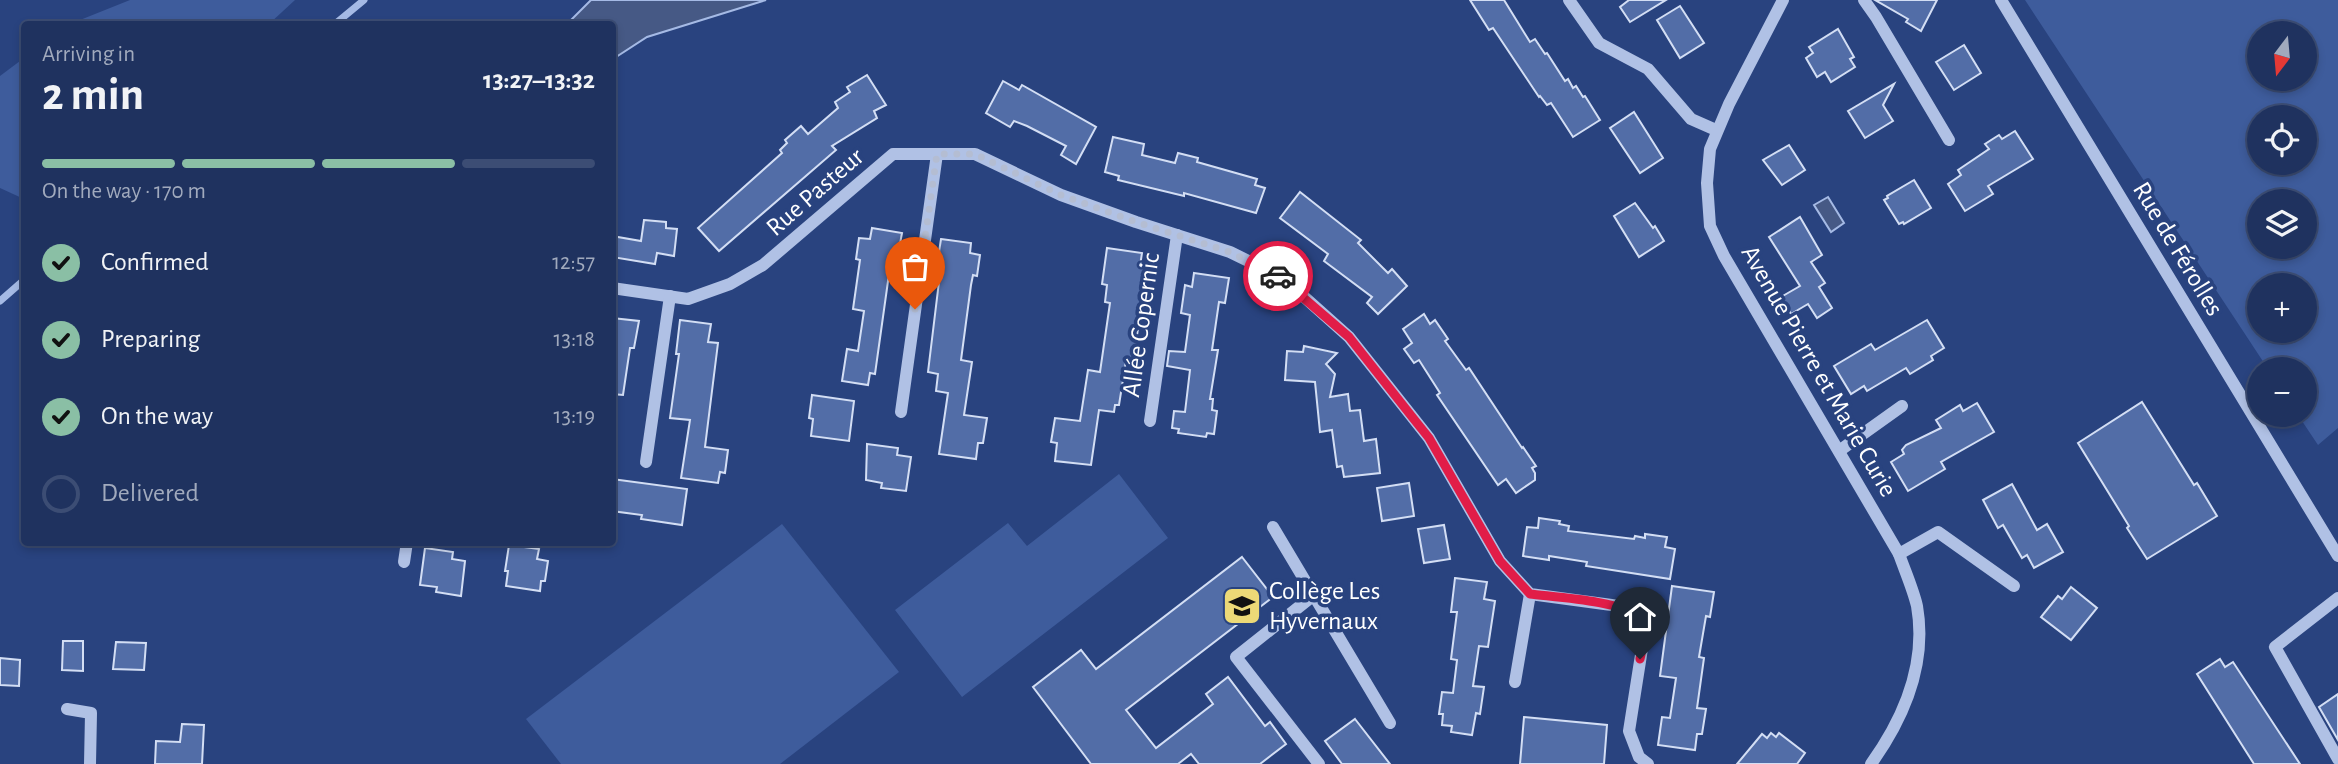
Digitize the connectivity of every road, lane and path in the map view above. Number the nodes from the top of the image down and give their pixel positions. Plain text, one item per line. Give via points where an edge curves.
1 (1569, 0) edge
2 (1783, 0) edge
3 (1864, 0) edge
4 (2001, 0) edge
5 (1716, 130) junction
6 (1950, 141) dead end
7 (937, 154) junction
8 (1177, 235) junction
9 (616, 289) edge
10 (670, 296) junction
11 (1902, 406) dead end
12 (901, 412) dead end
13 (1150, 421) dead end
14 (1839, 451) junction
15 (646, 462) dead end
16 (1273, 527) dead end
17 (406, 546) edge
18 (1899, 554) junction
19 (2338, 556) edge
20 (404, 562) dead end
21 (2014, 586) dead end
22 (1530, 594) junction
23 (1314, 595) junction
24 (2338, 598) edge
25 (1515, 682) dead end
26 (67, 709) dead end
27 (1390, 723) dead end
28 (2338, 759) edge
29 (1641, 762) edge
30 (90, 764) edge
31 (1319, 764) edge
32 (1871, 764) edge

1 - 5 street via 1599,43 1648,69 1691,119
2 - 5 street, Avenue Pierre et Marie Curie
3 - 6 street
4 - 19 street, Rue de Férolles
5 - 14 street, Avenue Pierre et Marie Curie via 1707,183 1710,226
7 - 8 street, Rue Pasteur via 975,154 1061,195
7 - 10 street, Rue Pasteur via 893,154 763,265 730,284 688,299
7 - 12 street
8 - 13 street, Allée Copernic
8 - 22 street, Rue Pasteur via 1230,252 1283,278 1349,337 1429,438 1500,561
9 - 10 street, Rue Pasteur
10 - 15 street
11 - 14 street
14 - 18 street, Avenue Pierre et Marie Curie
16 - 23 street
17 - 20 street
18 - 21 street via 1938,532
18 - 32 street, Avenue Pierre et Marie Curie via 1916,604 1920,636 1912,690
22 - 25 street
22 - 29 street via 1619,606 1637,616 1644,636 1629,731
23 - 27 street
23 - 31 street via 1236,657
24 - 28 street via 2276,647
26 - 30 street via 91,713

